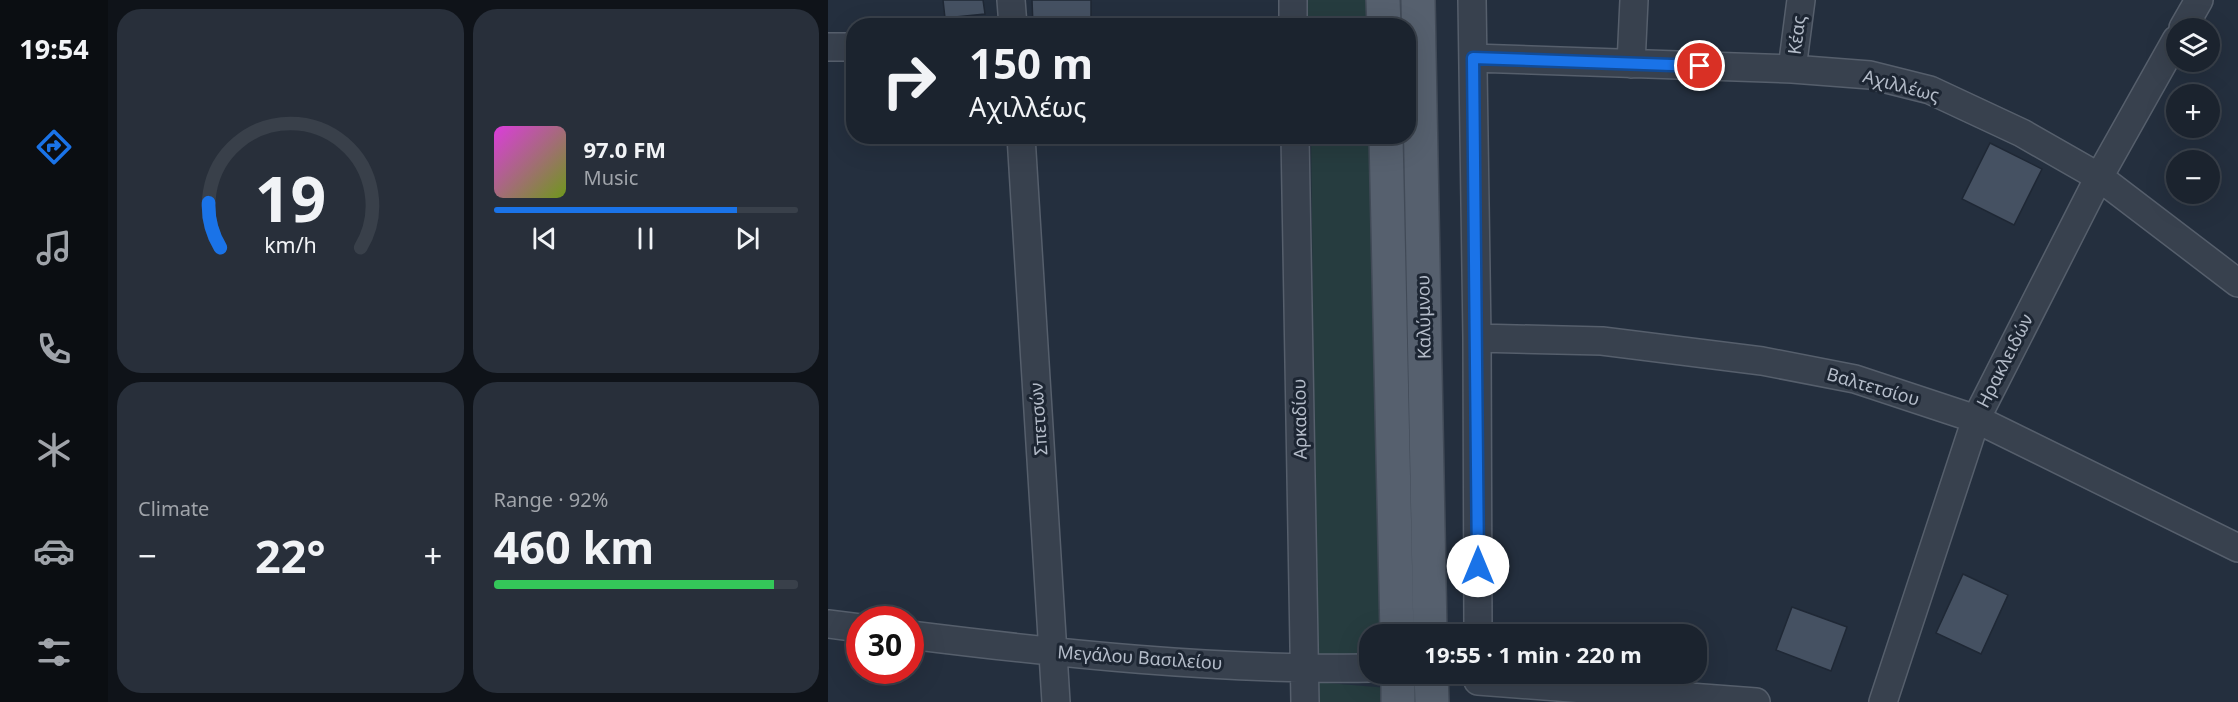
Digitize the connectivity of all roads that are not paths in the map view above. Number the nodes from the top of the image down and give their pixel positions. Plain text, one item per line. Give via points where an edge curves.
1 (1011, 0) edge
2 (1293, 0) edge
3 (1383, 0) edge
4 (1419, 0) edge
5 (1472, 0) edge
6 (1634, 0) edge
7 (1801, 0) edge
8 (2199, 0) edge
9 (1012, 18) edge
10 (1293, 18) edge
11 (1384, 18) edge
12 (2189, 18) edge
13 (828, 47) edge
14 (846, 47) edge
15 (1473, 58) junction
16 (2166, 58) edge
17 (1631, 64) junction
18 (1792, 69) junction
19 (1022, 144) edge
20 (1294, 144) edge
21 (1386, 144) edge
22 (2098, 177) junction
23 (2238, 283) edge
24 (1477, 338) junction
25 (1976, 419) junction
26 (2238, 548) edge
27 (828, 624) edge
28 (1397, 624) edge
29 (1430, 624) edge
30 (1478, 624) edge
31 (846, 626) edge
32 (924, 636) edge
33 (1054, 653) junction
34 (1359, 668) edge
35 (1304, 669) junction
36 (1398, 684) edge
37 (1431, 684) edge
38 (1478, 686) edge
39 (1056, 702) edge
40 (1305, 702) edge
41 (1398, 702) edge
42 (1432, 702) edge
43 (1756, 702) edge
44 (1883, 702) edge

1 - 9 street
2 - 10 street
3 - 11 main road
4 - 29 main road, Καλύμνου
5 - 15 street
6 - 17 street
7 - 18 street, Κέας
8 - 12 street
13 - 14 street
15 - 17 street, Αχιλλέως
15 - 24 street
16 - 22 street, Ηρακλειδών
17 - 18 street, Αχιλλέως
18 - 22 street, Αχιλλέως via 1870,75 1930,90 2022,133
19 - 33 street, Σπετσών
20 - 35 street, Αρκαδίου
21 - 28 main road, Καλύμνου
22 - 23 street, Αχιλλέως
22 - 25 street, Ηρακλειδών
24 - 25 street, Βαλτετσίου via 1602,341 1762,361 1856,379
24 - 30 street
25 - 26 street, Βαλτετσίου
25 - 44 street, Ηρακλειδών
27 - 31 street
32 - 33 street, Μεγάλου Βασιλείου
33 - 35 street, Μεγάλου Βασιλείου
33 - 39 street, Σπετσών
34 - 35 street, Μεγάλου Βασιλείου
35 - 40 street, Αρκαδίου
36 - 41 main road
37 - 42 main road
38 - 43 street

